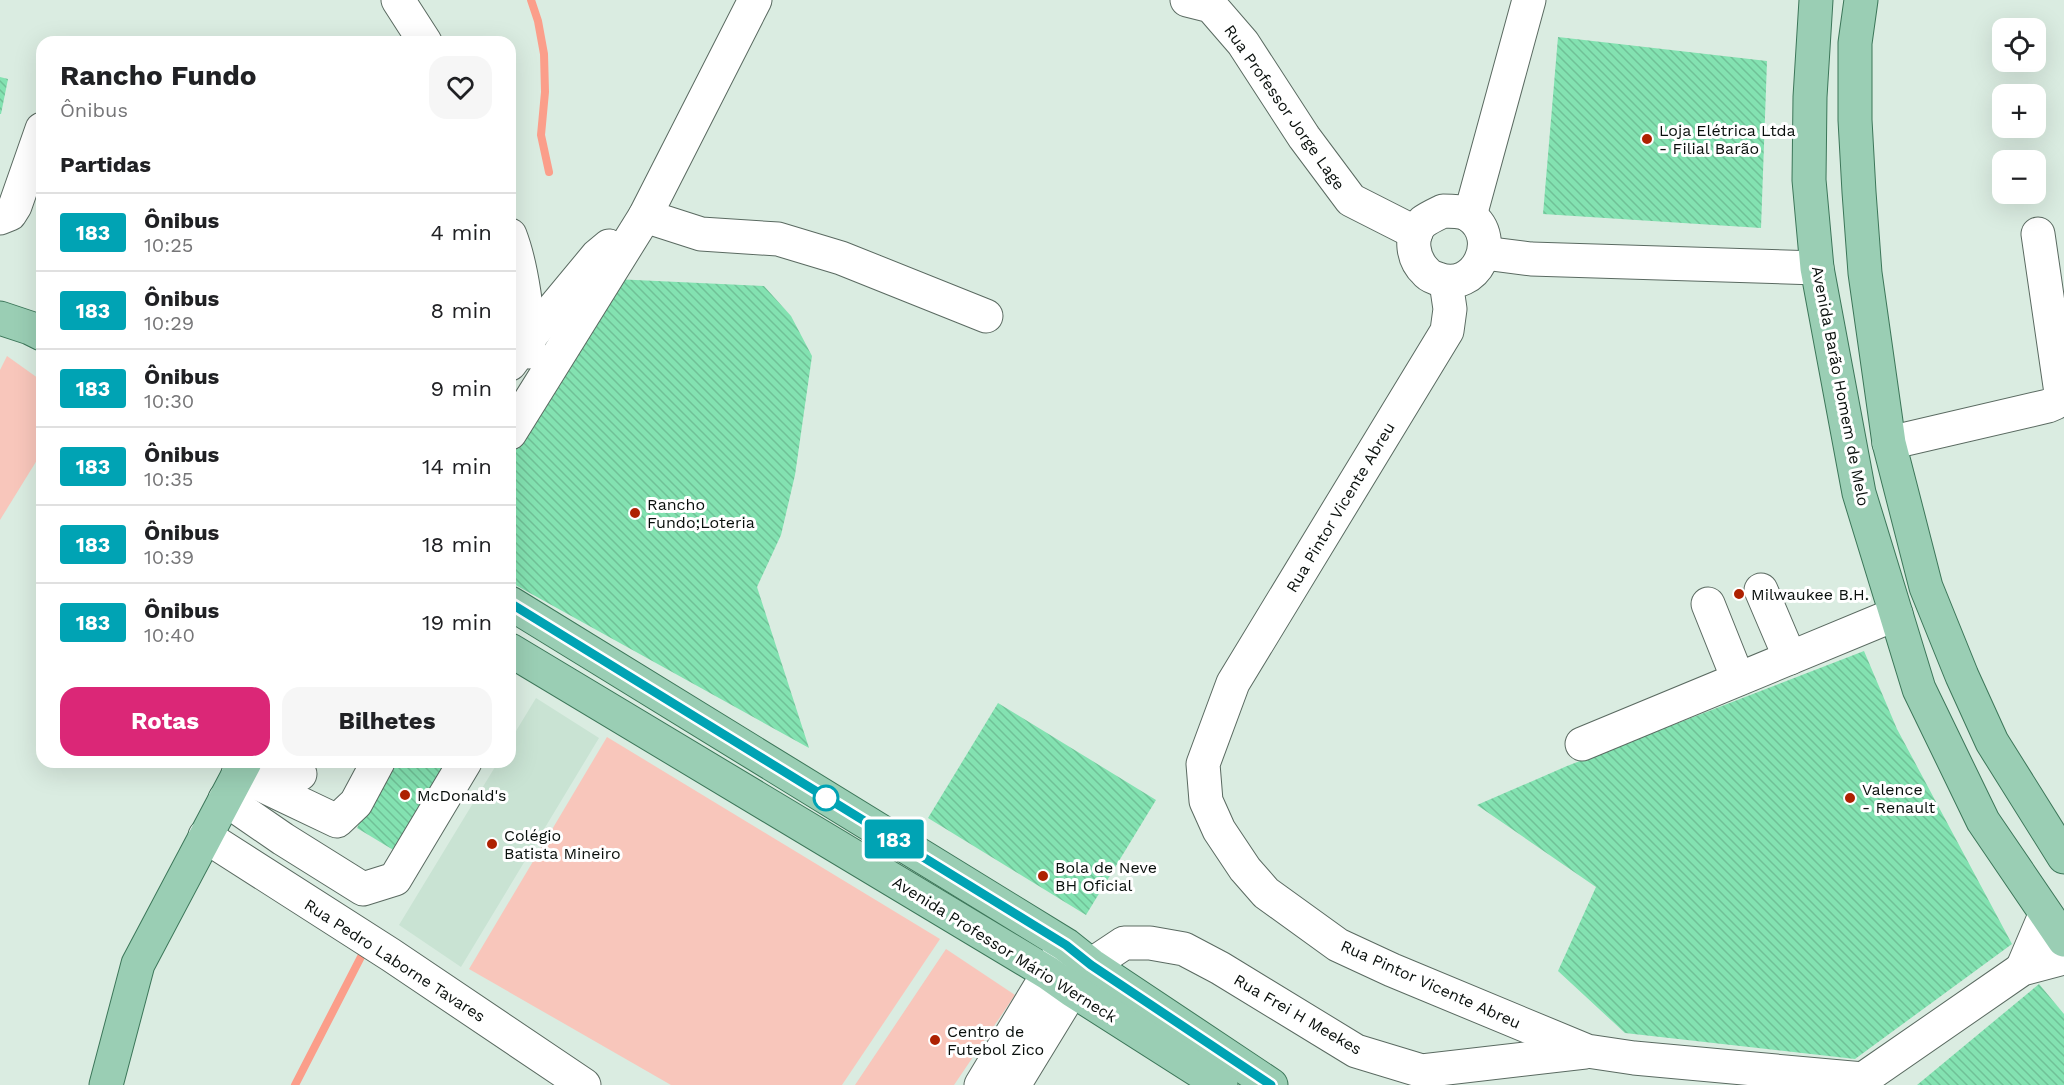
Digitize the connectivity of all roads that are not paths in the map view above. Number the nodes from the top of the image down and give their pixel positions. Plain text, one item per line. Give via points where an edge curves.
1 (398, 0) edge
2 (755, 0) edge
3 (1187, 0) edge
4 (1529, 0) edge
5 (1816, 0) edge
6 (1861, 0) edge
7 (421, 36) edge
8 (36, 146) edge
9 (645, 216) junction
10 (1470, 216) junction
11 (0, 218) edge
12 (1416, 233) junction
13 (2038, 234) dead end
14 (516, 250) edge
15 (1484, 253) junction
16 (597, 256) junction
17 (1818, 268) junction
18 (1446, 282) junction
19 (516, 289) edge
20 (986, 316) dead end
21 (0, 318) edge
22 (36, 331) edge
23 (1875, 336) junction
24 (519, 351) edge
25 (516, 403) edge
26 (516, 423) edge
27 (1888, 443) junction
28 (1761, 590) dead end
29 (1708, 604) dead end
30 (516, 607) edge
31 (1896, 614) junction
32 (516, 653) edge
33 (1790, 658) junction
34 (1738, 679) junction
35 (1582, 744) dead end
36 (285, 768) edge
37 (375, 768) edge
38 (461, 768) edge
39 (300, 774) dead end
40 (236, 778) edge
41 (205, 836) junction
42 (2062, 854) edge
43 (2055, 927) edge
44 (2064, 957) edge
45 (2022, 969) junction
46 (1070, 976) junction
47 (1587, 1051) junction
48 (1864, 1082) edge
49 (578, 1084) edge
50 (106, 1085) edge
51 (981, 1085) edge
52 (1014, 1085) edge
53 (1221, 1085) edge
54 (1271, 1085) edge

1 - 7 street
2 - 9 street
3 - 12 street, Rua Professor Jorge Lage via 1211,6 1243,43 1304,137 1351,200
4 - 10 street
5 - 17 main road, Avenida Barão Homem de Melo via 1809,180
6 - 23 main road via 1855,44 1855,120 1865,273
8 - 11 street via 15,206 10,214
9 - 16 street
9 - 20 street via 701,234 778,239 842,258
9 - 26 street
10 - 12 street via 1443,211 1423,222
10 - 15 street via 1484,239
12 - 18 street via 1415,255 1420,267 1429,276
13 - 27 street via 2061,393 2055,403
14 - 16 street via 535,272 547,277 560,276
15 - 17 street via 1531,259
15 - 18 street via 1470,275
16 - 24 street
17 - 23 main road
17 - 31 main road, Avenida Barão Homem de Melo via 1859,493
18 - 47 street, Rua Pintor Vicente Abreu via 1450,309 1447,331 1233,682 1203,764 1206,801 1219,830 1266,893 1338,945
19 - 24 street
21 - 22 main road
23 - 27 main road
24 - 25 street via 529,366
27 - 42 main road via 1926,587 1962,676 1992,742
28 - 33 street
29 - 34 street
30 - 46 main road, Avenida Professor Mário Werneck via 1066,945
31 - 33 street
31 - 43 main road, Avenida Barão Homem de Melo via 1919,689 1983,821
32 - 46 main road, Avenida Professor Mário Werneck
33 - 34 street
34 - 35 street
36 - 39 street
37 - 40 street via 356,803 337,821
38 - 40 street via 395,879 363,889 283,839
40 - 41 main road
41 - 49 street, Rua Pedro Laborne Tavares via 391,955
41 - 50 main road via 138,964
42 - 43 main road
43 - 45 street
44 - 45 street
45 - 48 street
46 - 47 street, Rua Frei H Meekes via 1124,943 1150,943 1184,949 1356,1051 1422,1071
46 - 51 street
46 - 52 street
46 - 53 main road, Avenida Professor Mário Werneck
46 - 54 main road, Avenida Professor Mário Werneck
47 - 48 street, Rua Pintor Vicente Abreu

